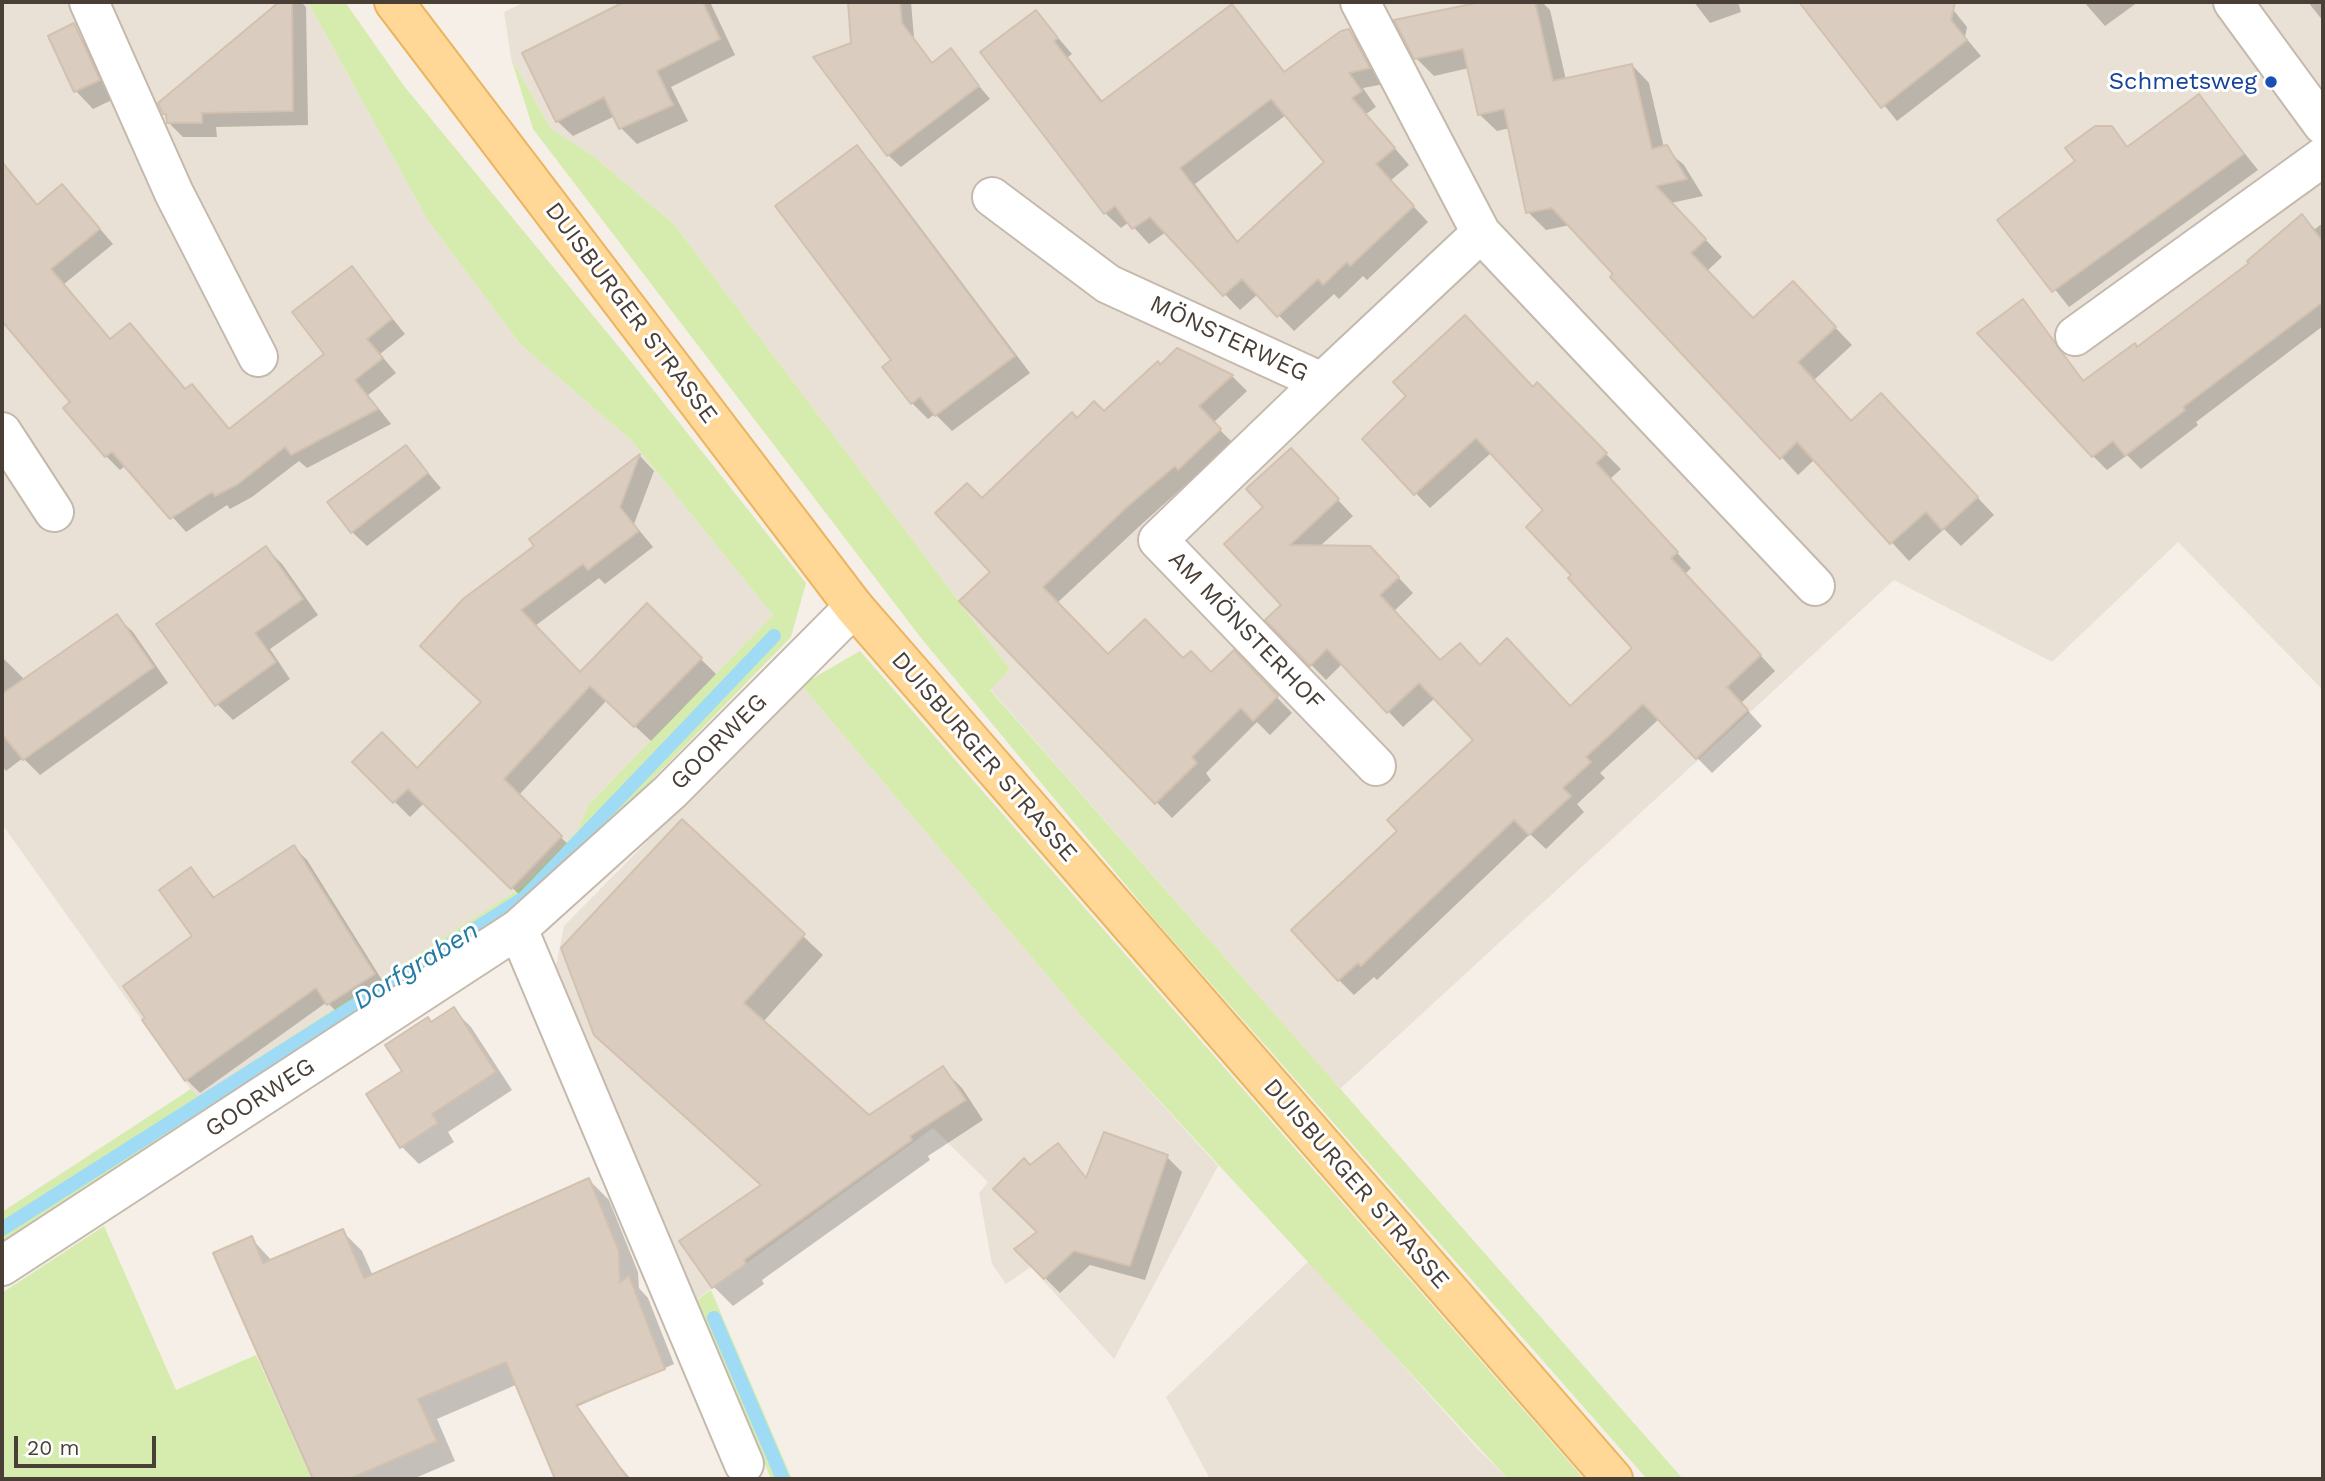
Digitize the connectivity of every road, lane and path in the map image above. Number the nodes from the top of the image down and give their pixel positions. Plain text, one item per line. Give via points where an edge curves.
1 (89, 2) edge
2 (394, 2) edge
3 (1360, 2) edge
4 (2233, 2) edge
5 (2323, 125) edge
6 (2323, 158) edge
7 (992, 197) dead end
8 (1481, 233) junction
9 (2075, 336) dead end
10 (258, 357) dead end
11 (1322, 382) junction
12 (2, 432) edge
13 (54, 512) dead end
14 (1815, 586) dead end
15 (854, 607) junction
16 (1376, 766) dead end
17 (518, 929) junction
18 (2, 1266) edge
19 (744, 1464) dead end
20 (1613, 1479) edge

1 - 10 street via 174,193
2 - 15 main road, DUISBURGER STRASSE
3 - 8 street
4 - 5 street
6 - 9 street
7 - 11 street, MÖNSTERWEG via 1108,284
8 - 11 street, MÖNSTERWEG
8 - 14 street
11 - 16 street, AM MÖNSTERHOF via 1158,540
12 - 13 street
15 - 17 street, GOORWEG via 670,792
15 - 20 main road, DUISBURGER STRASSE
17 - 18 street, GOORWEG
17 - 19 street

